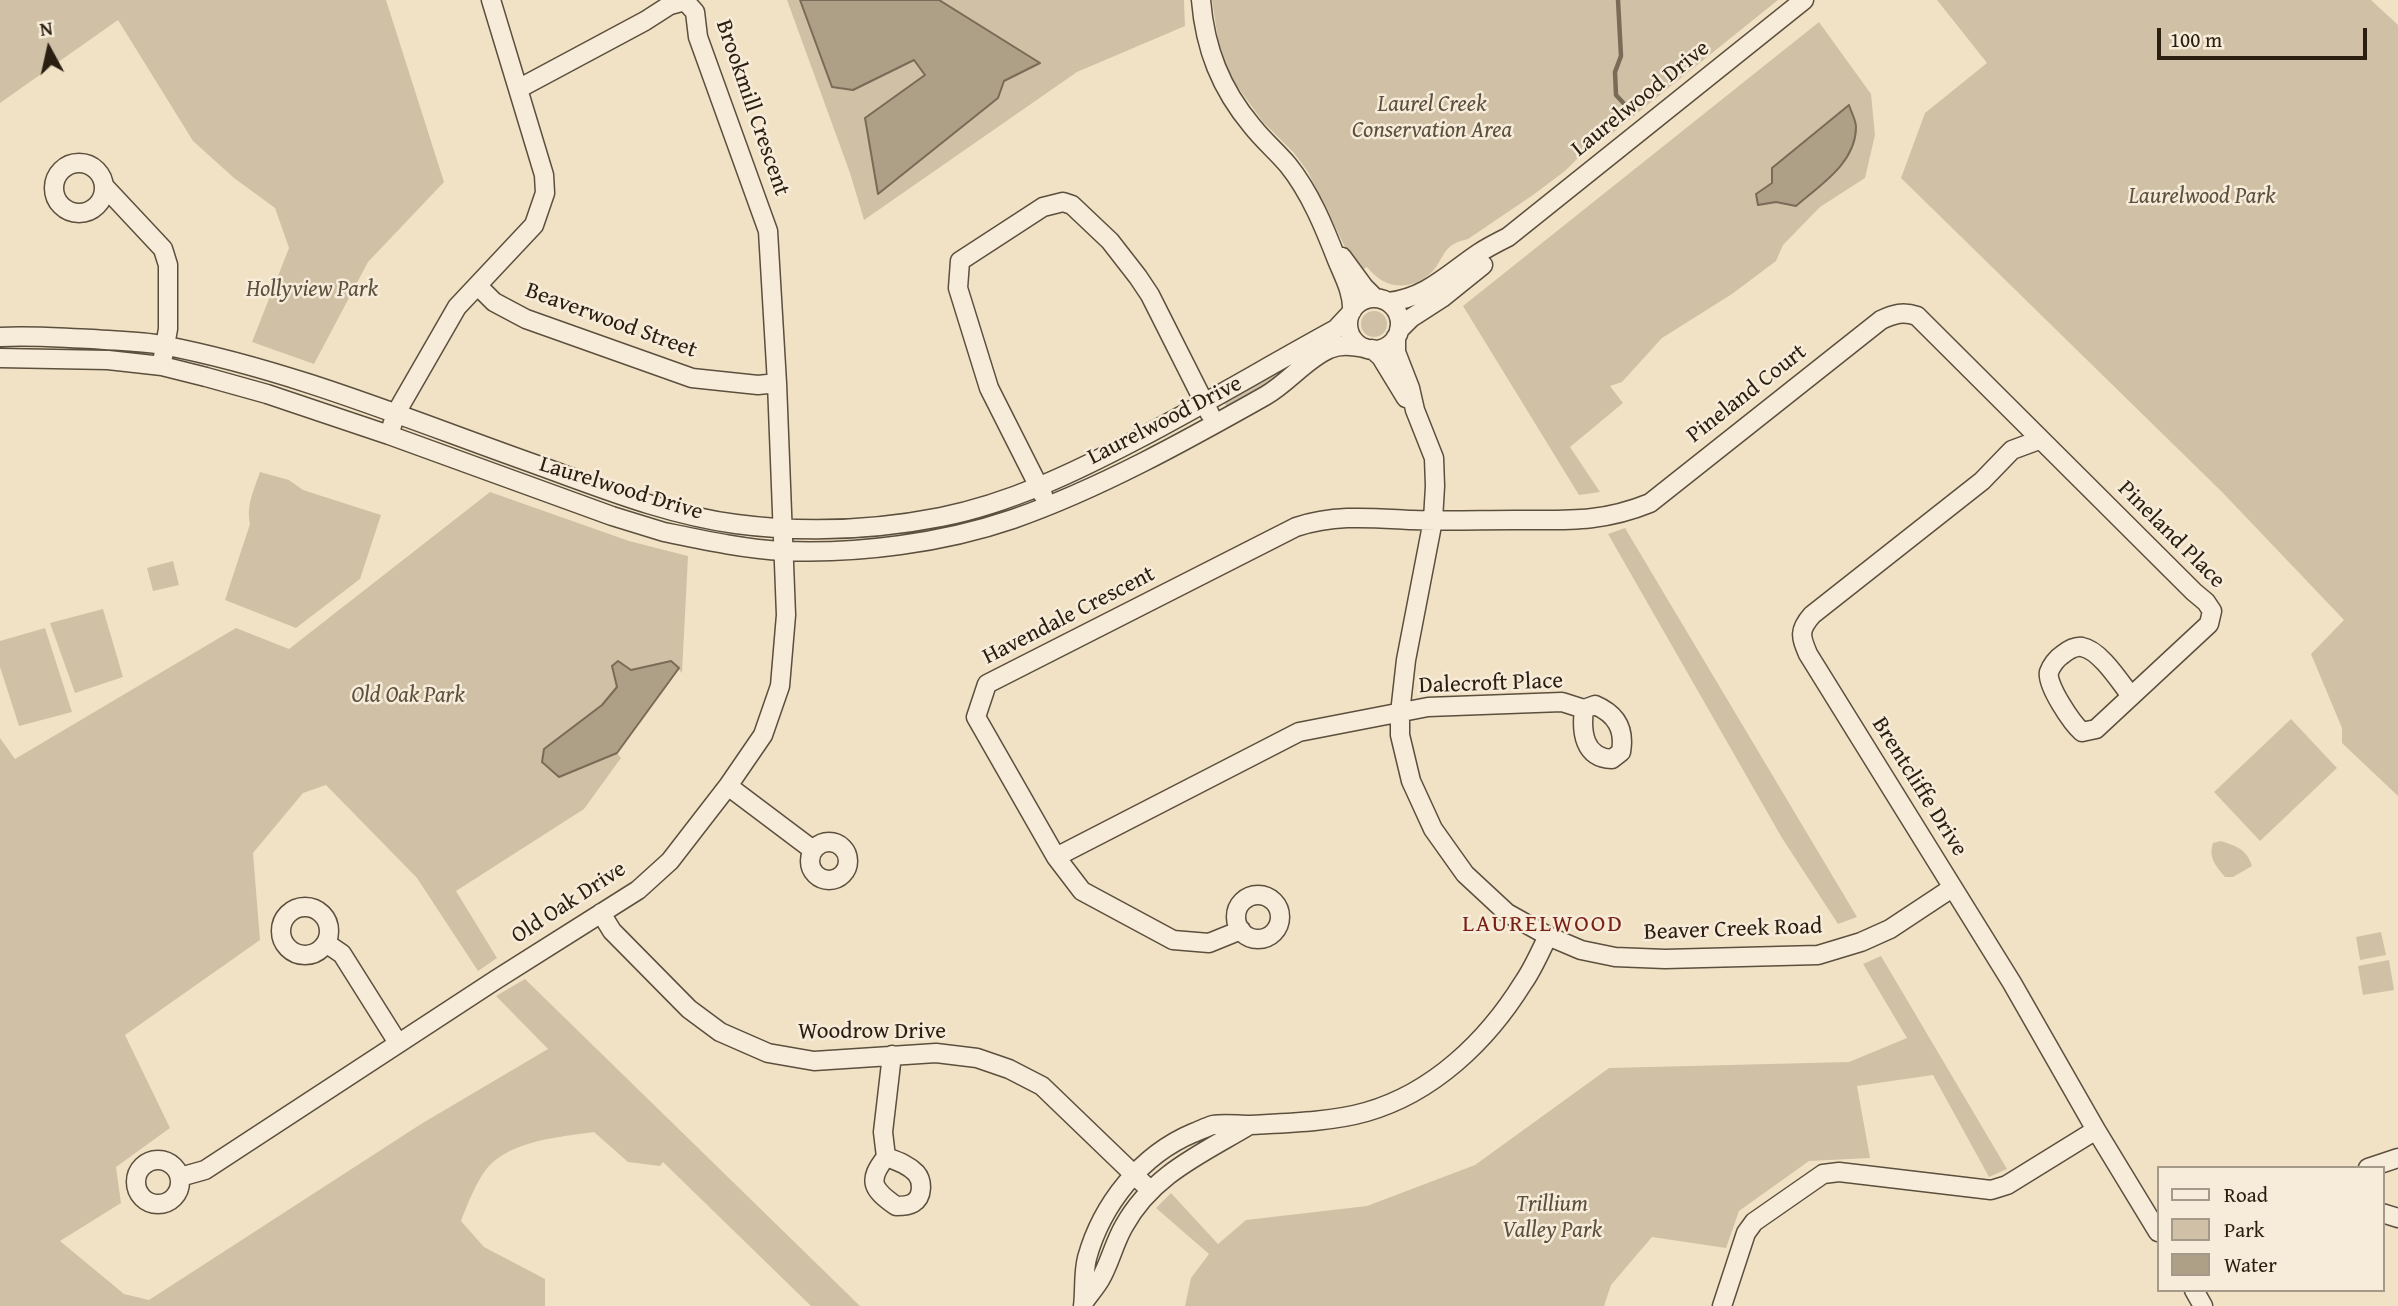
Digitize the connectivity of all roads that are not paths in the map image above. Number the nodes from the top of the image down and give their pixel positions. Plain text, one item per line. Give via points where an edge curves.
1 (491, 0) edge
2 (1201, 0) edge
3 (1804, 0) edge
4 (518, 89) junction
5 (104, 186) dead end
6 (1328, 237) junction
7 (1508, 237) junction
8 (478, 286) junction
9 (1381, 300) junction
10 (1351, 313) junction
11 (1398, 334) junction
12 (0, 337) edge
13 (165, 345) junction
14 (1369, 349) junction
15 (0, 358) edge
16 (162, 366) junction
17 (777, 383) junction
18 (1205, 404) junction
19 (1415, 410) junction
20 (396, 413) junction
21 (1216, 423) junction
22 (389, 435) junction
23 (2039, 440) junction
24 (1040, 487) junction
25 (1048, 505) junction
26 (1433, 520) junction
27 (784, 528) junction
28 (784, 551) junction
29 (2131, 696) junction
30 (1584, 709) dead end
31 (1400, 713) junction
32 (728, 786) junction
33 (813, 849) dead end
34 (1056, 857) junction
35 (1952, 888) junction
36 (601, 913) junction
37 (1241, 930) dead end
38 (1548, 936) junction
39 (326, 943) dead end
40 (398, 1043) junction
41 (892, 1055) junction
42 (1251, 1125) junction
43 (2096, 1130) junction
44 (886, 1157) dead end
45 (2398, 1158) edge
46 (2374, 1166) edge
47 (1134, 1174) junction
48 (180, 1177) dead end
49 (1150, 1190) junction
50 (2156, 1229) edge
51 (1083, 1305) edge
52 (1722, 1306) edge

1 - 4 street
2 - 6 street via 1208,48 1222,82 1252,126 1290,167
3 - 7 street, Laurelwood Drive
4 - 8 street via 544,175 545,193 534,225
4 - 17 street, Brookmill Crescent via 670,5 685,1 695,12 698,37 768,231
5 - 13 street via 163,249 168,265
6 - 9 street via 1364,287
6 - 10 street via 1351,297
7 - 9 street, Laurelwood Drive via 1427,291 1408,299
7 - 11 street, Laurelwood Drive via 1494,256 1411,318
8 - 17 street, Beaverwood Street via 494,302 526,318 692,379
8 - 20 street via 457,307
9 - 10 street via 1361,301
9 - 11 street via 1398,314
10 - 14 street via 1352,338
10 - 18 street, Laurelwood Drive via 1336,330
11 - 14 street via 1386,347
11 - 19 street, Beaver Creek Road via 1396,352
12 - 13 street, Laurelwood Drive
13 - 16 street
13 - 20 street, Laurelwood Drive via 271,371
14 - 19 street, Beaver Creek Road via 1381,357
14 - 21 street, Laurelwood Drive via 1340,345 1330,349 1282,386
15 - 16 street, Laurelwood Drive
16 - 22 street, Laurelwood Drive via 267,394
17 - 27 street, Brookmill Crescent
18 - 21 street
18 - 24 street, Laurelwood Drive
18 - 24 street via 1150,295 1110,241 1072,205 1063,202 1043,207 960,261 957,288 989,388
19 - 26 street, Beaver Creek Road via 1434,458
20 - 22 street
20 - 27 street, Laurelwood Drive via 639,502 737,524
21 - 25 street, Laurelwood Drive
22 - 28 street, Laurelwood Drive via 664,532
23 - 26 street, Pineland Court via 1917,316 1894,314 1650,503 1591,519
23 - 29 street, Pineland Place via 2212,611 2209,624
23 - 35 street, Brentcliffe Drive via 2012,450 1982,481 1803,625 1801,638 1808,654
24 - 25 street
24 - 27 street, Laurelwood Drive via 966,511 895,524
25 - 28 street, Laurelwood Drive via 979,530 908,544
26 - 31 street, Beaver Creek Road
26 - 34 street, Havendale Crescent via 1315,520 987,684 976,717
27 - 28 street, Old Oak Drive
28 - 32 street, Old Oak Drive via 786,615 780,686 763,735
29 - 29 street, Pineland Place via 2094,653 2081,647 2058,657 2049,671 2050,682 2082,732 2096,729
30 - 31 street, Dalecroft Place via 1562,702 1428,707
31 - 34 street via 1299,732
31 - 38 street, Beaver Creek Road via 1400,735 1411,780 1433,829 1482,890 1507,913
32 - 33 street
32 - 36 street, Old Oak Drive via 670,861 638,890
34 - 37 street, Havendale Crescent via 1082,891 1174,940 1209,943
35 - 38 street, Beaver Creek Road via 1890,929 1818,955 1615,957
35 - 43 street, Brentcliffe Drive
36 - 40 street, Old Oak Drive
36 - 41 street, Woodrow Drive via 612,931 690,1009 720,1032 790,1058 814,1061
38 - 42 street via 1524,983 1491,1027 1439,1076 1367,1112
39 - 40 street via 342,954
40 - 48 street, Old Oak Drive via 205,1170
41 - 44 street via 883,1132
41 - 47 street, Woodrow Drive via 936,1053 977,1058 1009,1069 1042,1086
42 - 47 street via 1212,1125 1173,1142
42 - 49 street via 1195,1156
43 - 50 street, Brentcliffe Drive
43 - 52 street via 2007,1185 1991,1190 1839,1172 1823,1174 1754,1222 1746,1233
45 - 46 street
47 - 49 street, Woodrow Drive
47 - 51 street via 1099,1224 1086,1261
49 - 51 street via 1124,1225 1100,1280

